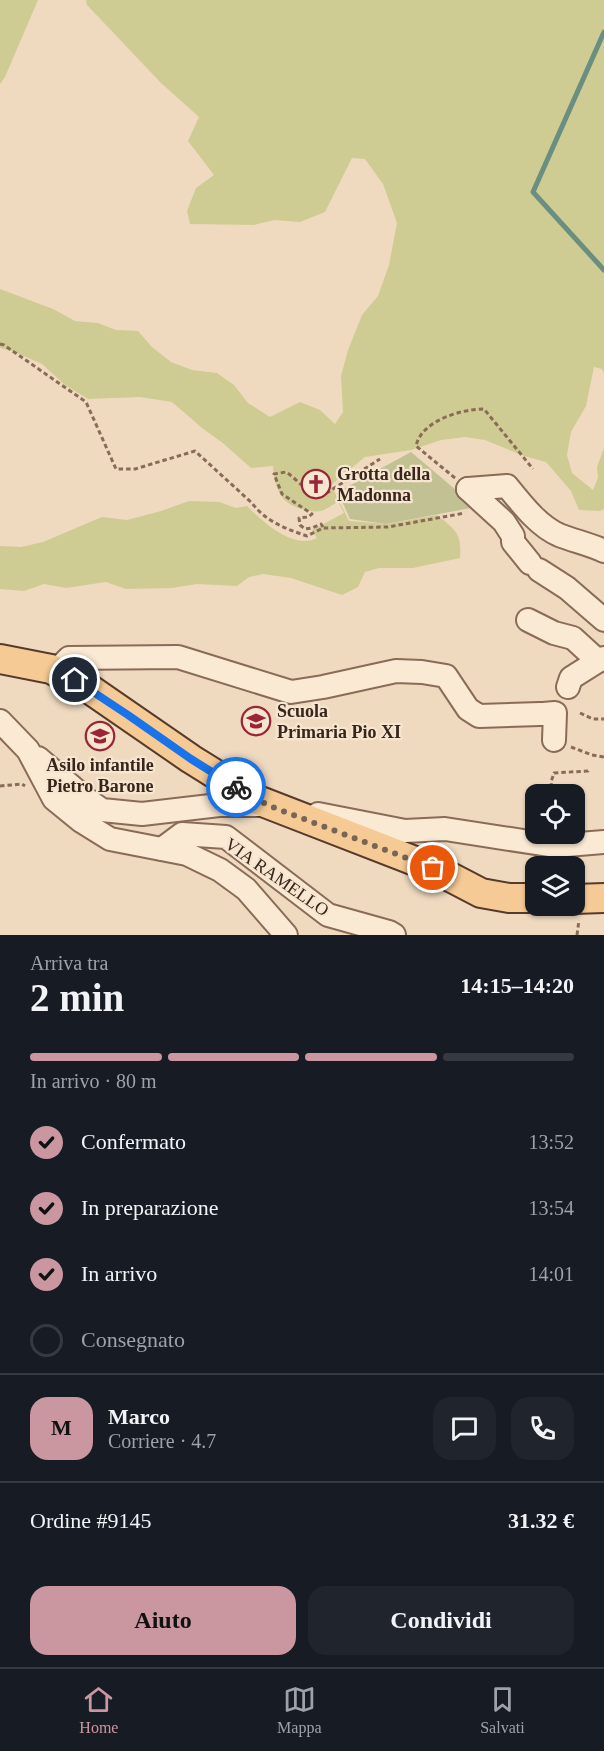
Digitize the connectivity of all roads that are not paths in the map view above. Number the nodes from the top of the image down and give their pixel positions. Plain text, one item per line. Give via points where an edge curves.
1 (604, 551) edge
2 (528, 620) dead end
3 (604, 620) edge
4 (601, 660) edge
5 (6, 666) edge
6 (56, 671) junction
7 (568, 687) dead end
8 (0, 721) edge
9 (554, 740) road end
10 (28, 750) junction
11 (272, 806) junction
12 (593, 843) edge
13 (162, 849) junction
14 (525, 898) edge
15 (286, 935) edge
16 (394, 935) edge

1 - 3 street via 557,534 521,504 507,486 468,489 504,522 513,542 534,566
2 - 4 street via 573,638
4 - 7 street via 571,678
5 - 6 main road
6 - 9 street via 69,658 178,657 291,692 396,671 422,672 446,676 468,709 479,716 546,714
6 - 11 main road via 91,690 191,759
8 - 10 street, VIA RAMELLO
10 - 11 street via 102,810 142,814 219,805
10 - 13 street, VIA RAMELLO via 54,799 81,821 110,839
11 - 12 street via 405,831 445,829 555,846
11 - 14 main road via 433,868 482,893
13 - 15 street, VIA RAMELLO via 187,854 220,870 246,889
13 - 16 street, VIA RAMELLO via 182,834 226,837 328,915

